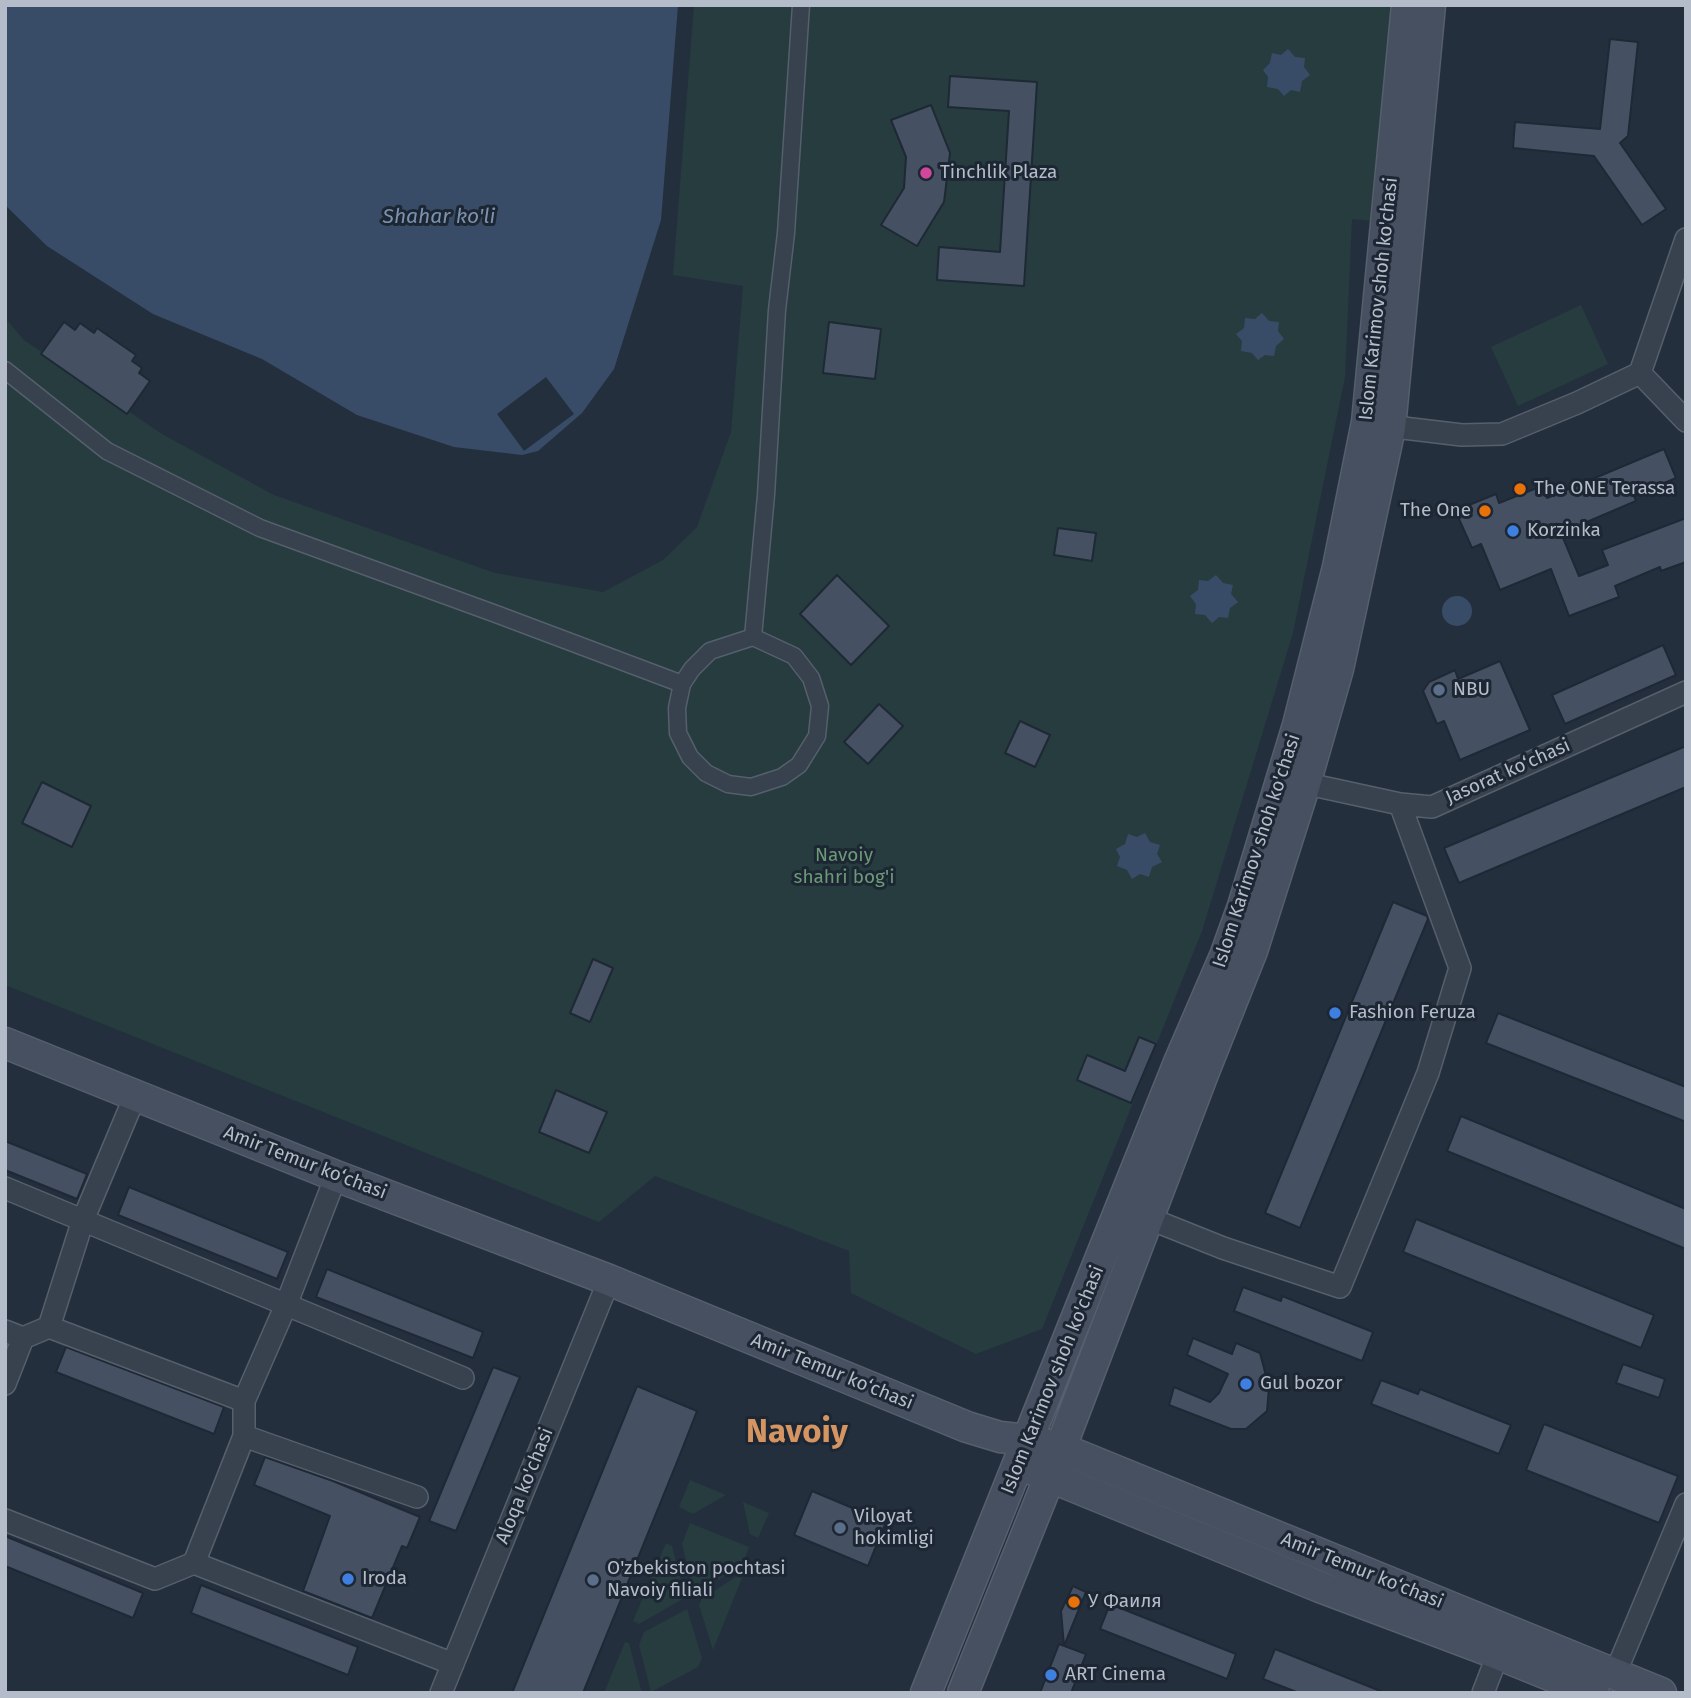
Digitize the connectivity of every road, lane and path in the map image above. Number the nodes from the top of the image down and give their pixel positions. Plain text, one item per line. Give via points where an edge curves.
1 (801, 5) edge
2 (1408, 5) edge
3 (1430, 5) edge
4 (1686, 239) edge
5 (5, 370) edge
6 (1640, 373) junction
7 (1686, 422) edge
8 (1379, 425) junction
9 (753, 637) junction
10 (682, 684) junction
11 (1686, 692) edge
12 (1294, 780) junction
13 (1400, 804) junction
14 (5, 1043) edge
15 (5, 1063) edge
16 (131, 1105) junction
17 (332, 1185) junction
18 (5, 1188) edge
19 (1148, 1218) junction
20 (83, 1220) junction
21 (606, 1288) junction
22 (286, 1305) junction
23 (49, 1327) junction
24 (14, 1334) edge
25 (463, 1378) dead end
26 (5, 1384) edge
27 (244, 1401) junction
28 (244, 1436) junction
29 (1060, 1448) junction
30 (1023, 1452) junction
31 (1050, 1476) junction
32 (416, 1497) dead end
33 (1686, 1504) edge
34 (5, 1520) edge
35 (194, 1563) junction
36 (1499, 1654) junction
37 (453, 1664) junction
38 (1605, 1684) edge
39 (441, 1693) edge
40 (926, 1693) edge
41 (963, 1693) edge
42 (1483, 1693) edge
43 (1661, 1693) edge

1 - 9 street
2 - 8 main road, Islom Karimov shoh ko'chasi
3 - 8 main road, Islom Karimov shoh ko'chasi
4 - 6 street
5 - 10 street via 107,451 260,528
6 - 7 street
6 - 8 street via 1502,434 1462,435
8 - 12 main road, Islom Karimov shoh ko'chasi via 1338,669
9 - 10 street via 710,651
9 - 10 street via 794,656 811,678 820,706 817,736 799,765 782,777 751,787 728,784 706,773 690,757 678,733
11 - 13 street, Jasorat ko‘chasi via 1432,807
12 - 13 street, Jasorat ko‘chasi
12 - 19 main road, Islom Karimov shoh ko'chasi via 1252,951
12 - 30 main road, Islom Karimov shoh ko'chasi
13 - 19 street via 1460,968 1428,1073 1340,1287
14 - 16 main road, Amir Temur ko‘chasi
15 - 16 main road, Amir Temur ko‘chasi
16 - 17 main road, Amir Temur ko‘chasi
16 - 20 street
17 - 21 main road, Amir Temur ko‘chasi
17 - 22 street
18 - 20 street
19 - 29 main road, Islom Karimov shoh ko'chasi
20 - 22 street
20 - 23 street
21 - 30 main road, Amir Temur ko‘chasi via 953,1442
21 - 37 street, Aloqa ko'chasi
22 - 25 street
22 - 27 street
23 - 24 street
23 - 27 street
24 - 26 street
27 - 28 street
28 - 32 street
28 - 35 street
29 - 30 main road, Amir Temur ko‘chasi
29 - 31 main road, Islom Karimov shoh ko'chasi
29 - 38 main road, Amir Temur ko‘chasi
30 - 31 main road, Amir Temur ko‘chasi
30 - 40 main road, Islom Karimov shoh ko'chasi
31 - 36 main road, Amir Temur ko‘chasi via 1320,1587
31 - 41 main road, Islom Karimov shoh ko'chasi
33 - 38 street
34 - 35 street via 155,1579
35 - 37 street
36 - 38 main road, Amir Temur ko‘chasi
36 - 42 street
37 - 39 street, Aloqa ko'chasi
38 - 43 main road, Amir Temur ko‘chasi

